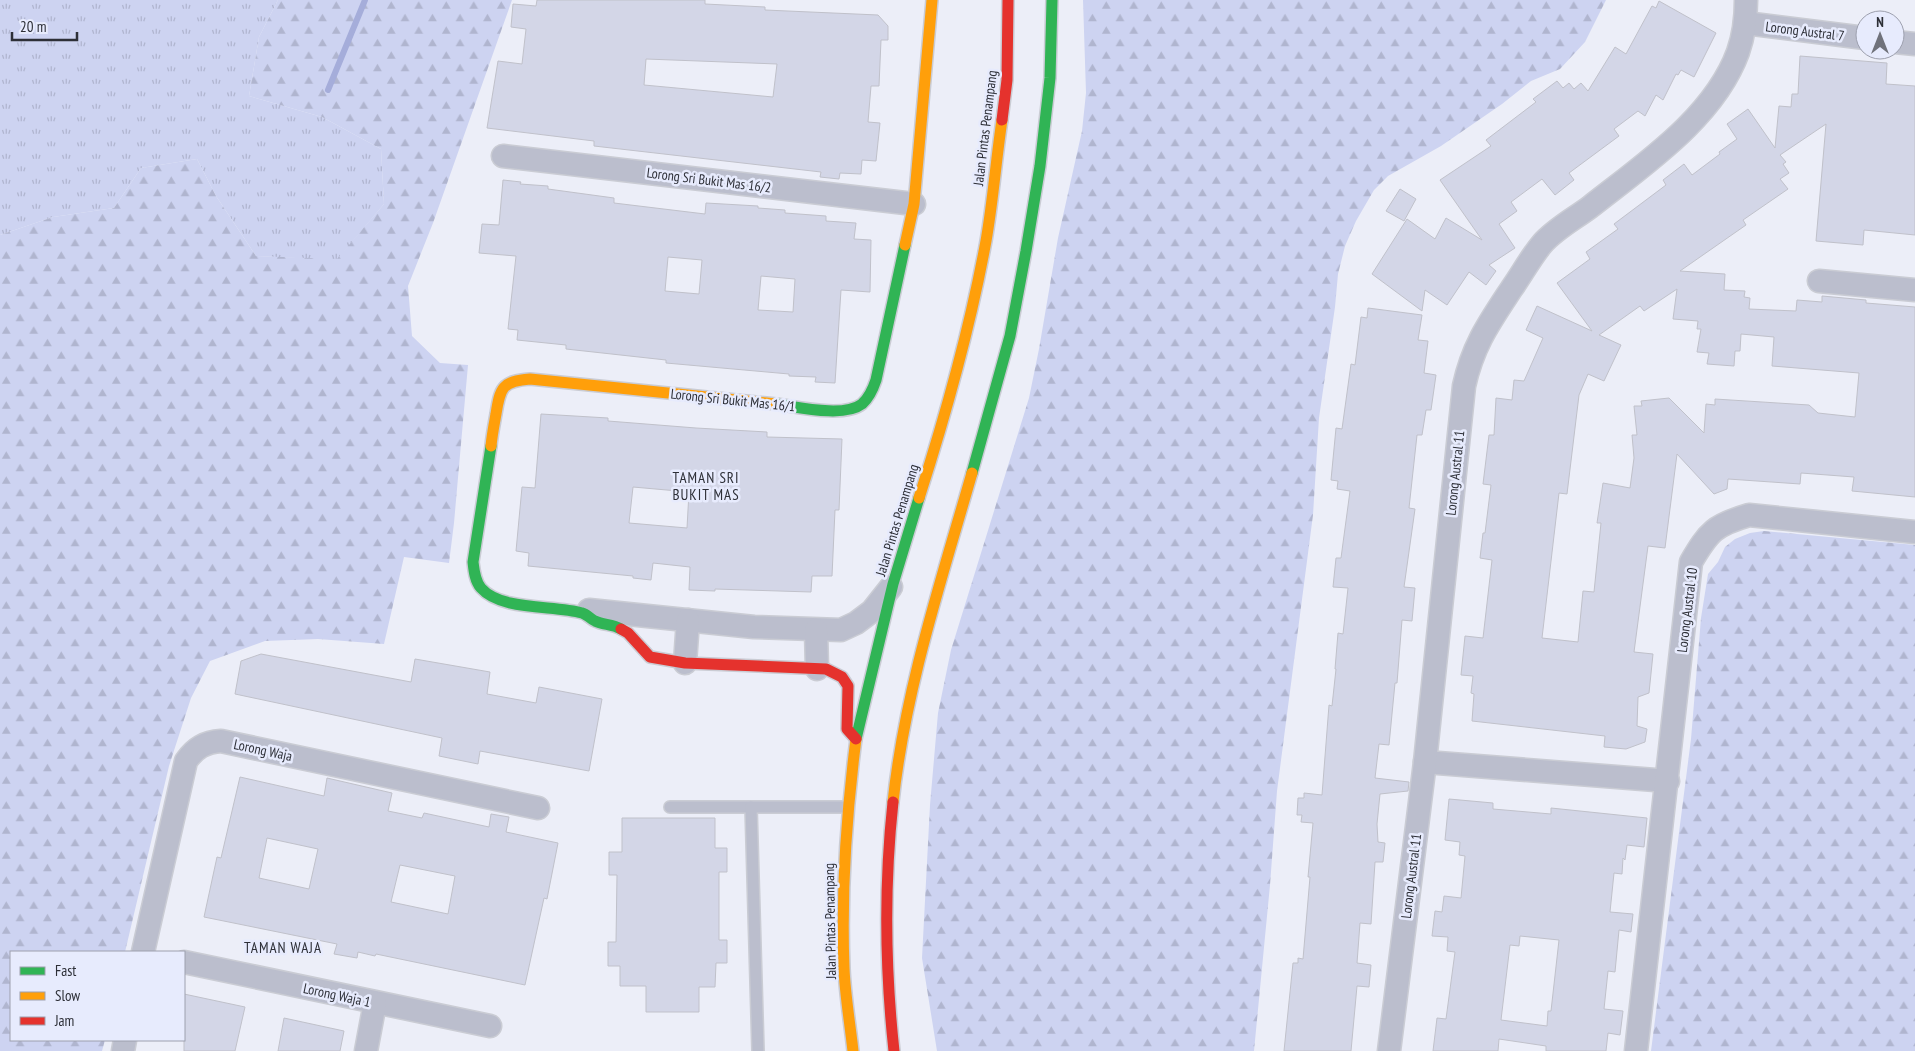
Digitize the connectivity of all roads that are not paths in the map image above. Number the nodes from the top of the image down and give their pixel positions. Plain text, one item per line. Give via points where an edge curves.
1 (932, 0) edge
2 (1008, 0) edge
3 (1052, 0) edge
4 (1746, 0) edge
5 (1745, 23) junction
6 (1855, 37) edge
7 (503, 156) dead end
8 (914, 204) junction
9 (1820, 281) dead end
10 (1915, 290) edge
11 (1915, 532) edge
12 (894, 584) junction
13 (584, 613) junction
14 (688, 620) junction
15 (816, 630) junction
16 (685, 663) junction
17 (817, 669) junction
18 (856, 739) junction
19 (1425, 762) junction
20 (1668, 781) junction
21 (847, 806) junction
22 (670, 807) dead end
23 (751, 807) junction
24 (538, 808) dead end
25 (143, 951) edge
26 (185, 962) edge
27 (375, 1003) junction
28 (490, 1026) dead end
29 (366, 1051) edge
30 (758, 1051) edge
31 (853, 1051) edge
32 (894, 1051) edge
33 (1389, 1051) edge
34 (1636, 1051) edge

1 - 8 main road, Lorong Sri Bukit Mas 16/1
2 - 12 main road, Jalan Pintas Penampang via 1007,80 986,240 946,412
3 - 32 main road via 1050,78 1040,166 1010,336 915,675 893,797 886,872 888,1007
4 - 5 street, Lorong Austral 11
5 - 6 street, Lorong Austral 7
5 - 19 street, Lorong Austral 11 via 1738,53 1724,82 1704,108 1675,138 1542,244 1478,342 1469,362
7 - 8 street, Lorong Sri Bukit Mas 16/2
8 - 13 main road, Lorong Sri Bukit Mas 16/1 via 876,380 871,394 853,410 530,379 506,384 499,393 496,406 473,562 475,576 480,587 504,601
9 - 10 street
11 - 20 street, Lorong Austral 10 via 1749,515 1724,522 1704,540 1691,562
12 - 15 street, Lorong Sri Bukit Mas 16/1 via 872,611 856,623 841,630
12 - 18 main road, Jalan Pintas Penampang
13 - 14 street, Lorong Sri Bukit Mas 16/1 via 591,609
13 - 16 main road, Lorong Sri Bukit Mas 16/1 via 596,622 614,625 628,633 650,658
14 - 15 street, Lorong Sri Bukit Mas 16/1
14 - 16 street
15 - 17 street
16 - 17 main road, Lorong Sri Bukit Mas 16/1
17 - 18 main road, Lorong Sri Bukit Mas 16/1 via 826,668 842,677 848,686 847,729
18 - 21 main road, Jalan Pintas Penampang
19 - 20 street
19 - 33 street, Lorong Austral 11
20 - 34 street, Lorong Austral 10
21 - 23 lane
21 - 31 main road, Jalan Pintas Penampang via 843,873 844,969
22 - 23 lane
23 - 30 lane
24 - 25 street, Lorong Waja via 221,741 207,743 194,750 186,762
26 - 27 street, Lorong Waja 1
27 - 28 street, Lorong Waja 1
27 - 29 street

